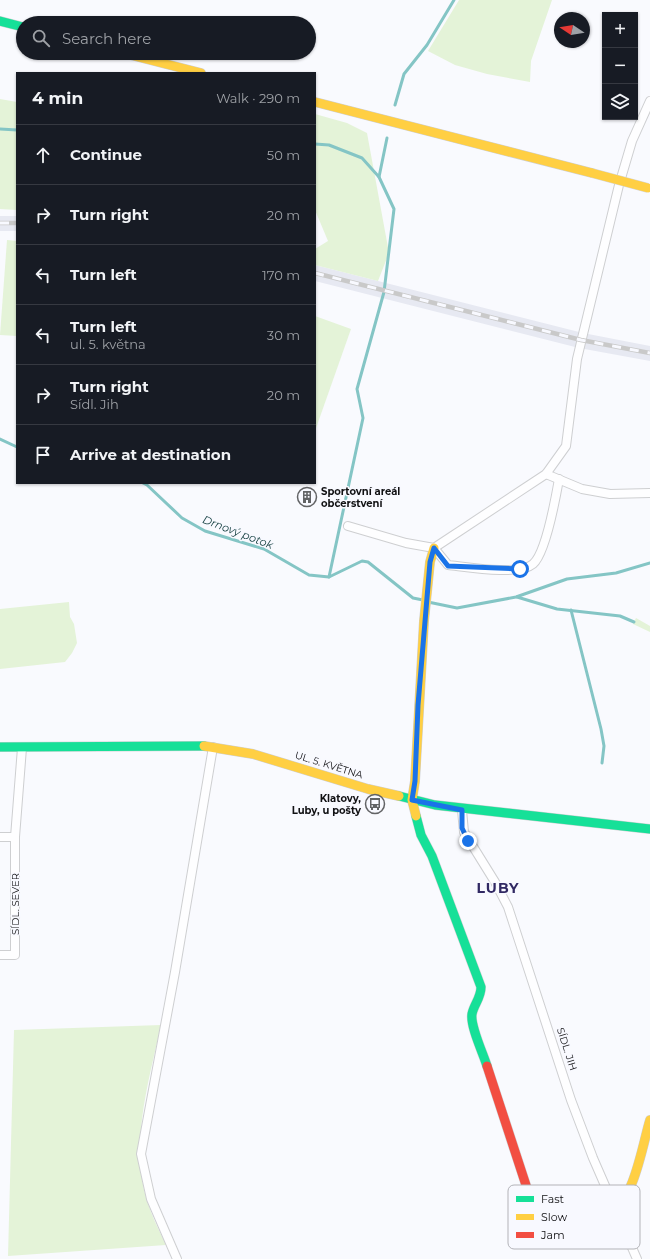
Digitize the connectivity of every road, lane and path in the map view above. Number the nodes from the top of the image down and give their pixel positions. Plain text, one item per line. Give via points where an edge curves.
1 (0, 21) edge
2 (16, 25) edge
3 (150, 60) edge
4 (197, 72) edge
5 (650, 101) edge
6 (316, 102) edge
7 (649, 188) edge
8 (546, 474) junction
9 (559, 479) junction
10 (650, 493) edge
11 (348, 526) dead end
12 (434, 548) junction
13 (0, 747) edge
14 (214, 747) junction
15 (22, 748) junction
16 (412, 800) junction
17 (462, 810) junction
18 (650, 829) edge
19 (0, 837) edge
20 (15, 837) junction
21 (0, 955) edge
22 (650, 1120) edge
23 (525, 1185) edge
24 (605, 1185) edge
25 (631, 1185) edge
26 (633, 1249) edge
27 (177, 1259) edge
28 (637, 1259) edge

1 - 2 street
3 - 4 street
5 - 8 street via 632,141 617,193 577,359 566,446
6 - 7 street, bridge
8 - 9 street
8 - 12 street
9 - 10 street via 582,489 610,494
9 - 12 street via 548,528 534,564 520,569 448,566
11 - 12 street via 406,543
12 - 16 street via 424,621
13 - 15 street, UL. 5. KVĚTNA
14 - 15 street, UL. 5. KVĚTNA
14 - 16 street, UL. 5. KVĚTNA via 253,754
14 - 27 street via 141,1154 151,1199
15 - 20 street, SÍDL. SEVER
16 - 17 street, UL. 5. KVĚTNA
16 - 23 street via 421,836 432,856 481,987 480,997 472,1011 472,1020
17 - 18 street, UL. 5. KVĚTNA
17 - 24 street, SÍDL. JIH via 464,832 508,907 571,1100
19 - 20 street
20 - 21 street, SÍDL. SEVER via 15,955
22 - 25 street
26 - 28 street, SÍDL. JIH

